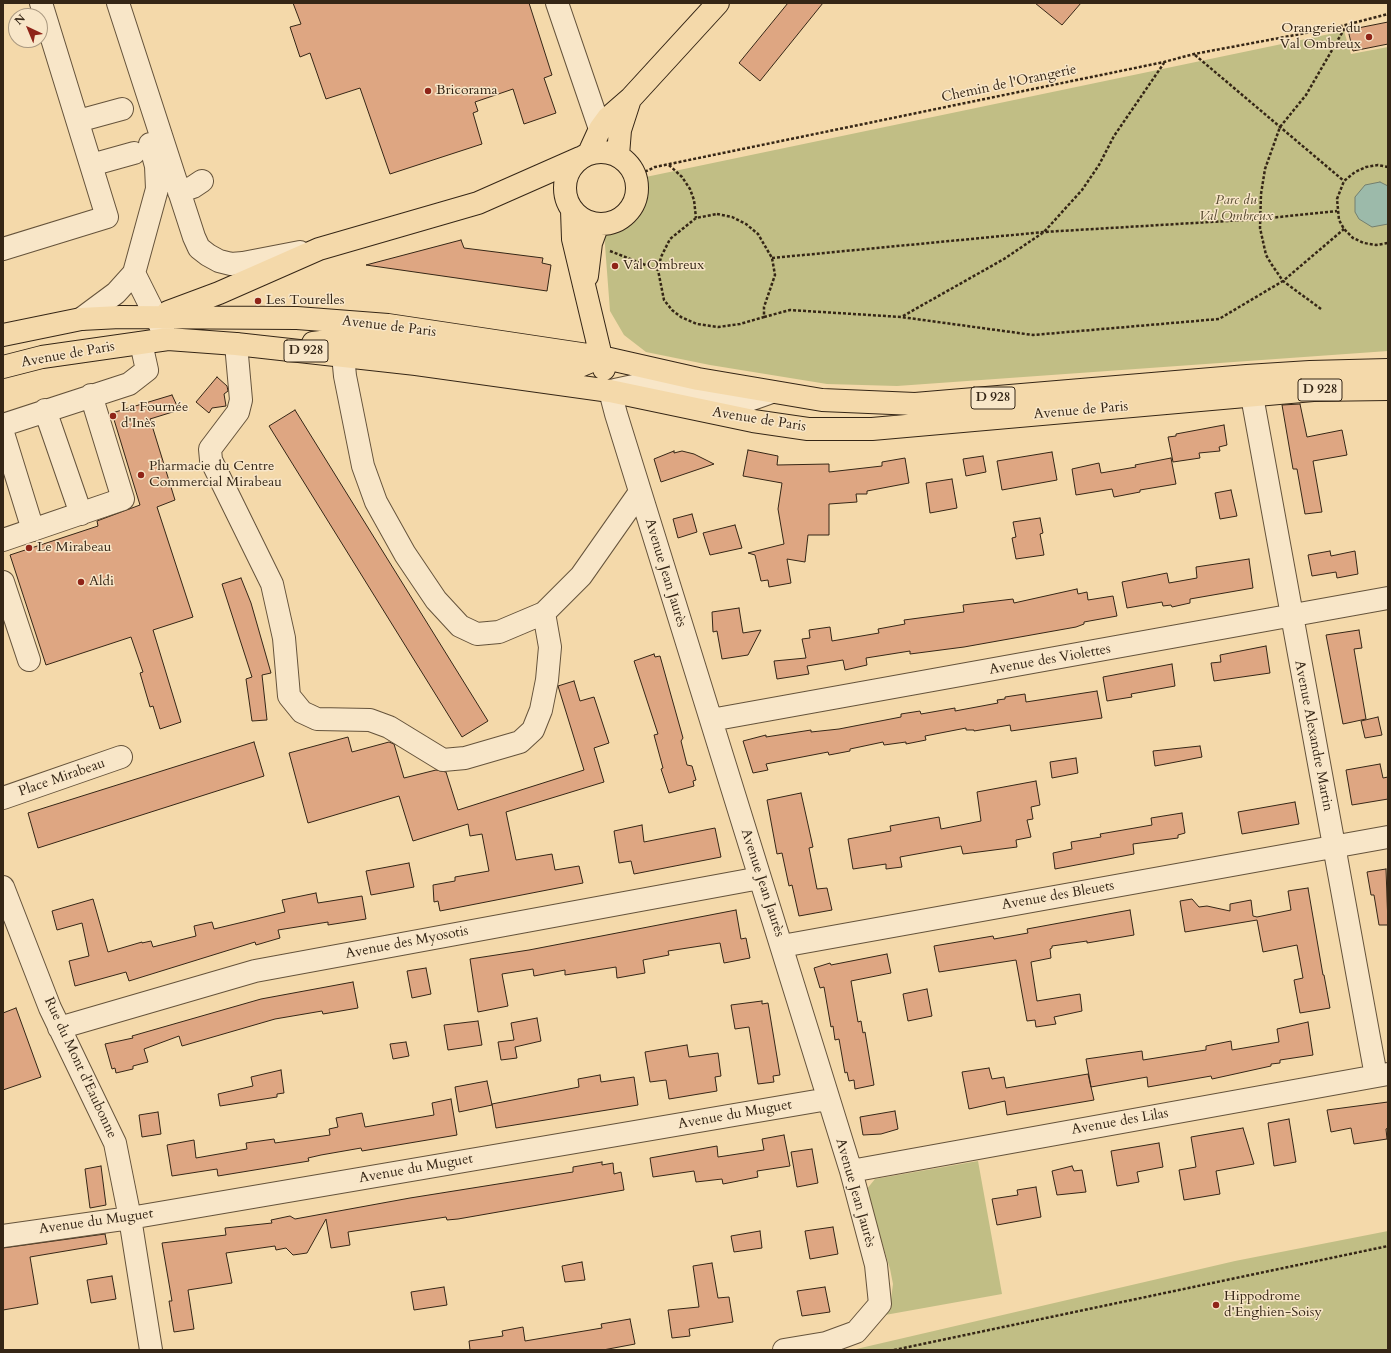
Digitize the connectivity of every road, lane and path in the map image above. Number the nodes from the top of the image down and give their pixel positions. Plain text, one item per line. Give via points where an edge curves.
1 (41, 3) edge
2 (107, 3) edge
3 (118, 3) edge
4 (557, 3) edge
5 (718, 3) edge
6 (1388, 14) edge
7 (1346, 25) junction
8 (1194, 54) junction
9 (1164, 62) junction
10 (631, 98) junction
11 (122, 109) dead end
12 (78, 121) junction
13 (1280, 127) junction
14 (600, 129) junction
15 (134, 153) dead end
16 (618, 155) junction
17 (584, 156) junction
18 (91, 165) junction
19 (669, 165) junction
20 (1388, 167) edge
21 (636, 176) junction
22 (202, 181) dead end
23 (1344, 182) junction
24 (179, 192) junction
25 (572, 210) junction
26 (1337, 211) junction
27 (696, 218) junction
28 (1260, 218) junction
29 (1344, 229) junction
30 (1044, 232) junction
31 (595, 234) junction
32 (1388, 243) edge
33 (3, 249) edge
34 (319, 249) junction
35 (772, 258) junction
36 (658, 270) junction
37 (134, 273) junction
38 (1283, 281) junction
39 (586, 289) junction
40 (1321, 309) dead end
41 (155, 317) junction
42 (764, 317) junction
43 (902, 317) junction
44 (81, 319) junction
45 (3, 335) edge
46 (168, 339) junction
47 (141, 343) junction
48 (236, 344) junction
49 (272, 347) junction
50 (343, 355) junction
51 (601, 357) junction
52 (3, 367) edge
53 (1388, 370) edge
54 (1388, 389) edge
55 (610, 391) junction
56 (772, 392) junction
57 (91, 395) junction
58 (1252, 396) junction
59 (45, 410) junction
60 (3, 425) edge
61 (3, 433) edge
62 (640, 492) junction
63 (81, 514) junction
64 (33, 530) junction
65 (3, 540) edge
66 (3, 582) edge
67 (1388, 598) edge
68 (544, 613) junction
69 (1291, 616) junction
70 (29, 660) dead end
71 (711, 720) junction
72 (121, 757) dead end
73 (3, 798) edge
74 (1388, 837) edge
75 (1334, 847) junction
76 (760, 878) junction
77 (3, 890) edge
78 (782, 946) junction
79 (59, 1028) junction
80 (1382, 1075) edge
81 (828, 1099) junction
82 (851, 1171) junction
83 (130, 1218) junction
84 (3, 1236) edge
85 (1388, 1246) edge
86 (151, 1350) edge
87 (784, 1350) edge
88 (894, 1350) edge

1 - 12 street
2 - 37 street via 156,166 157,190
3 - 24 street
4 - 14 street
5 - 10 main road
6 - 7 path, Chemin de l'Orangerie
7 - 8 path, Chemin de l'Orangerie
7 - 13 path via 1306,95
8 - 9 path, Chemin de l'Orangerie
8 - 13 path
9 - 19 path, Chemin de l'Orangerie
9 - 30 path via 1114,136 1082,190
10 - 14 main road via 608,118
10 - 16 main road via 620,130
11 - 12 street
12 - 18 street
13 - 23 path
13 - 28 path via 1265,169
14 - 17 main road
15 - 18 street
16 - 17 main road via 603,151
16 - 21 main road via 628,163
17 - 25 main road via 571,167 565,186 566,199
17 - 34 main road via 478,203
18 - 33 street via 107,217
19 - 21 path, Chemin de l'Orangerie via 655,167
19 - 27 path via 690,189
20 - 23 path via 1366,167 1355,172
21 - 31 main road via 637,195 628,212
22 - 24 street
23 - 26 path via 1337,199
24 - 34 street via 199,248 219,261 243,263
25 - 31 main road
25 - 39 main road, Avenue Jean Jaurès via 573,239
26 - 28 path
26 - 29 path
27 - 35 path via 717,214 732,217 746,224 758,234
27 - 36 path via 670,239
28 - 30 path
28 - 38 path via 1266,255
29 - 32 path via 1353,238 1364,243
29 - 38 path
30 - 35 path
30 - 43 path
31 - 36 path
31 - 39 main road
34 - 41 main road via 219,293
35 - 42 path via 775,274 764,307
36 - 42 path via 664,300 681,317 697,324 718,326 740,324
37 - 41 street
37 - 44 street via 116,293
38 - 40 path
38 - 43 path via 1219,319 1033,334
39 - 51 main road, Avenue Jean Jaurès
41 - 44 main road, Avenue de Paris / D 928
41 - 46 street
41 - 51 main road, Avenue de Paris / D 928 via 296,318 388,325
42 - 43 path via 790,310
44 - 45 main road, Avenue de Paris / D 928
46 - 47 main road, Avenue de Paris / D 928
46 - 48 main road, Avenue de Paris / D 928
47 - 52 main road, Avenue de Paris / D 928 via 42,357
47 - 57 street via 148,370 128,384
48 - 49 main road, Avenue de Paris / D 928
48 - 68 street via 241,400 238,412 210,449 212,460 272,584 284,638 289,696 302,712 317,719 370,720 389,727 443,760 465,758 520,742 533,730 541,710 547,680 550,647
49 - 50 main road, Avenue de Paris / D 928
49 - 51 main road via 353,338 570,370
50 - 55 main road, Avenue de Paris / D 928
50 - 68 street via 363,466 374,494 405,554 436,600 460,626 478,634 499,632
51 - 55 main road, Avenue Jean Jaurès
51 - 56 main road, Avenue de Paris / D 928
53 - 56 main road, Avenue de Paris / D 928 via 1271,375 915,404 822,400
54 - 58 main road, Avenue de Paris / D 928 via 1313,390
55 - 56 street, Avenue de Paris via 651,385 695,391 741,403
55 - 58 main road, Avenue de Paris / D 928 via 753,421 808,429 872,429
55 - 62 street, Avenue Jean Jaurès
57 - 59 street
57 - 63 street via 123,499
58 - 69 street, Avenue Alexandre Martin
59 - 60 street
59 - 63 street
61 - 64 street
62 - 68 street via 581,576
62 - 71 street, Avenue Jean Jaurès
63 - 64 street
64 - 65 street
66 - 70 street
67 - 69 street, Avenue des Violettes
69 - 71 street, Avenue des Violettes
69 - 75 street, Avenue Alexandre Martin
71 - 76 street, Avenue Jean Jaurès
72 - 73 street, Place Mirabeau
74 - 75 street, Avenue des Bleuets
75 - 78 street, Avenue des Bleuets
75 - 80 street, Avenue Alexandre Martin
76 - 78 street, Avenue Jean Jaurès
76 - 79 street, Avenue des Myosotis via 255,971
77 - 79 street, Rue du Mont d'Eaubonne
78 - 81 street, Avenue Jean Jaurès
79 - 83 street, Rue du Mont d'Eaubonne via 115,1143
80 - 82 street, Avenue des Lilas
81 - 82 street, Avenue Jean Jaurès
81 - 83 street, Avenue du Muguet
82 - 87 street, Avenue Jean Jaurès via 876,1265 880,1304 856,1332 826,1343
83 - 84 street, Avenue du Muguet
83 - 86 street, Rue du Mont d'Eaubonne
85 - 88 path

